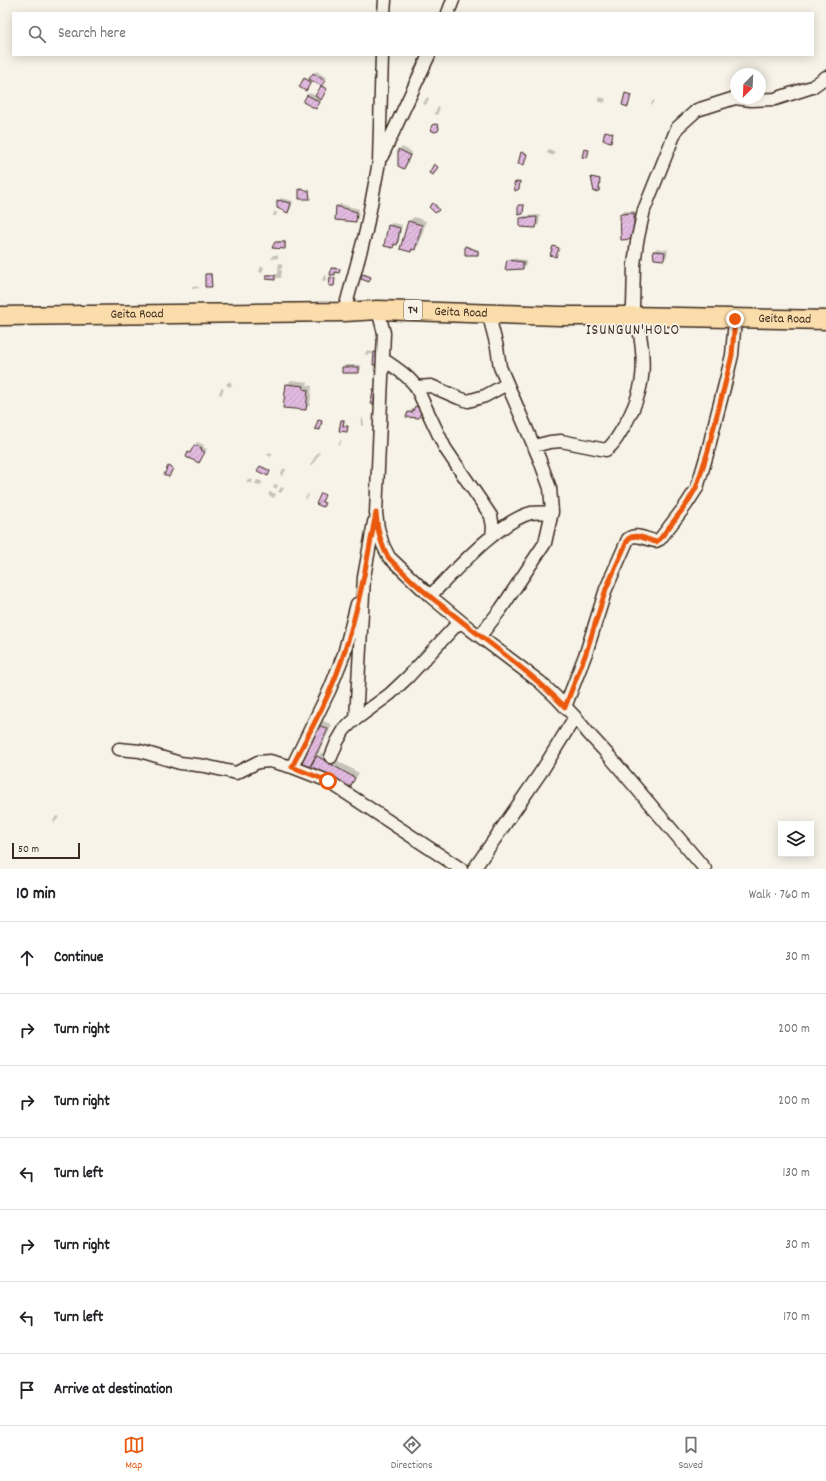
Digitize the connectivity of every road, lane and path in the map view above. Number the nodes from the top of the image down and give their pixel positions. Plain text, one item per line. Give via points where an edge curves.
1 (385, 0) edge
2 (453, 0) edge
3 (384, 12) edge
4 (448, 12) edge
5 (382, 56) edge
6 (429, 56) edge
7 (826, 77) edge
8 (379, 162) junction
9 (378, 310) junction
10 (344, 312) junction
11 (488, 312) junction
12 (0, 316) edge
13 (632, 316) junction
14 (735, 319) junction
15 (826, 320) edge
16 (383, 359) junction
17 (507, 384) junction
18 (416, 387) junction
19 (534, 446) junction
20 (552, 512) junction
21 (376, 513) junction
22 (492, 536) junction
23 (364, 577) junction
24 (430, 596) junction
25 (460, 621) junction
26 (480, 636) junction
27 (565, 707) junction
28 (576, 717) junction
29 (356, 719) junction
30 (119, 748) dead end
31 (331, 757) dead end
32 (292, 767) junction
33 (461, 869) edge
34 (474, 869) edge
35 (705, 869) edge

1 - 3 street
2 - 4 street
5 - 8 street
6 - 8 street
7 - 13 street via 812,87 775,98 735,98 697,110 677,128 644,210 634,265
8 - 10 street via 366,231
9 - 10 highway, Geita Road / T4
9 - 11 highway, Geita Road / T4
9 - 16 street via 384,333
10 - 12 highway, Geita Road / T4
11 - 13 highway, Geita Road / T4
11 - 17 street via 500,367
13 - 14 highway, Geita Road / T4
13 - 19 street via 643,350 640,391 629,417 614,442 606,450 561,441
14 - 15 highway, Geita Road / T4
14 - 27 street via 732,355 696,488 660,539 656,542 636,535 628,539 606,589 586,653
16 - 18 street
16 - 21 street
17 - 18 street via 486,396 468,401 431,386
17 - 19 street
18 - 22 street via 444,448 491,516
19 - 20 street via 550,488
20 - 22 street via 531,513 514,520
20 - 26 street via 545,543
21 - 23 street
21 - 24 street via 383,545 389,557
22 - 24 street
23 - 29 street
23 - 32 street via 344,654
24 - 25 street
25 - 26 street
25 - 29 street via 390,694
26 - 27 street via 540,682
27 - 28 street
28 - 34 street
28 - 35 street
29 - 31 street via 344,730
30 - 32 street via 140,751 180,764 236,773 263,761
32 - 33 street via 328,781

